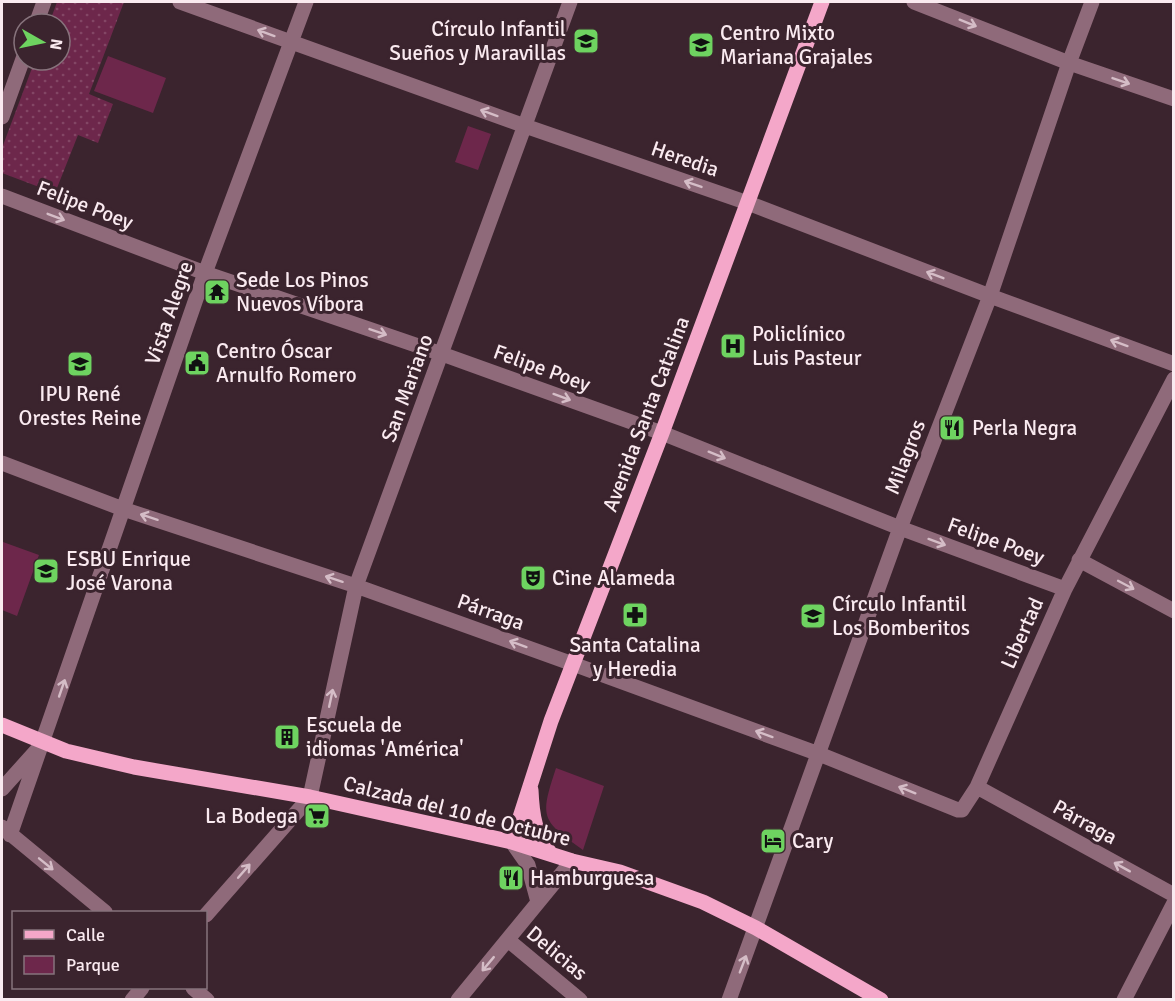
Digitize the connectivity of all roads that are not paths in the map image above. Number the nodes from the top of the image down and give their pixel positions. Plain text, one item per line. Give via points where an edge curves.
1 (180, 2) edge
2 (306, 2) edge
3 (570, 2) edge
4 (822, 2) edge
5 (914, 2) edge
6 (1092, 2) edge
7 (291, 43) junction
8 (1069, 63) junction
9 (18, 72) edge
10 (1173, 99) edge
11 (2, 117) edge
12 (525, 126) junction
13 (2, 196) edge
14 (748, 202) junction
15 (205, 273) junction
16 (990, 296) junction
17 (442, 354) junction
18 (1173, 364) edge
19 (1173, 379) edge
20 (662, 433) junction
21 (2, 463) edge
22 (123, 509) junction
23 (900, 528) junction
24 (1079, 560) junction
25 (356, 586) junction
26 (1065, 589) junction
27 (1173, 611) edge
28 (573, 664) junction
29 (2, 725) edge
30 (43, 743) junction
31 (819, 754) junction
32 (531, 783) junction
33 (977, 787) junction
34 (2, 789) edge
35 (310, 797) junction
36 (962, 810) joint
37 (6, 831) edge
38 (512, 842) junction
39 (551, 855) junction
40 (572, 861) junction
41 (1173, 895) edge
42 (538, 902) junction
43 (1173, 903) edge
44 (104, 911) edge
45 (207, 914) edge
46 (756, 928) junction
47 (508, 940) junction
48 (195, 989) edge
49 (207, 999) edge
50 (458, 999) edge
51 (580, 999) edge
52 (729, 999) edge
53 (881, 999) edge
54 (1124, 999) edge

7 -> 1 street, Heredia
2 - 7 street, Vista Alegre
3 - 12 street, San Mariano
4 - 14 main road, Avenida Santa Catalina
5 -> 8 street
6 - 8 street, Milagros
12 -> 7 street, Heredia
7 - 15 street, Vista Alegre
8 -> 10 street
8 - 16 street, Milagros
9 - 11 street
14 -> 12 street, Heredia
12 - 17 street, San Mariano
13 -> 15 street, Felipe Poey
16 -> 14 street, Heredia
14 - 20 main road, Avenida Santa Catalina
15 -> 17 street, Felipe Poey
15 - 22 street, Vista Alegre
18 -> 16 street, Heredia
16 - 23 street, Milagros
17 -> 20 street, Felipe Poey
17 - 25 street, San Mariano
19 - 24 street, Libertad
20 -> 23 street, Felipe Poey
20 - 28 main road, Avenida Santa Catalina
21 - 22 street, Párraga
25 -> 22 street, Párraga
30 -> 22 street, Vista Alegre
23 -> 26 street, Felipe Poey
23 - 31 street, Milagros
24 - 26 street, Libertad
24 -> 27 street
28 -> 25 street, Párraga
35 -> 25 street, San Mariano
26 - 33 street, Libertad
31 -> 28 street, Párraga
28 - 32 main road, Avenida Santa Catalina
29 - 30 main road, Calzada del 10 de Octubre
30 - 34 street
30 - 35 main road, Calzada del 10 de Octubre via 134,767
30 - 37 street, Vista Alegre
36 -> 31 street, Párraga
31 - 46 street, Milagros
32 - 38 main road, Avenida Santa Catalina
32 - 39 main road via 538,836
33 - 36 street, Libertad
41 -> 33 street, Párraga
35 - 38 main road, Calzada del 10 de Octubre
45 -> 35 street
37 -> 44 street
38 - 39 main road, Calzada del 10 de Octubre
38 - 42 street via 528,865
39 - 40 main road, Calzada del 10 de Octubre
40 - 42 street
40 - 46 main road, Calzada del 10 de Octubre via 669,888
42 - 47 street
43 - 54 street
52 -> 46 street, Milagros
46 - 53 main road, Calzada del 10 de Octubre
47 -> 50 street
47 - 51 street, Delicias
48 - 49 street

